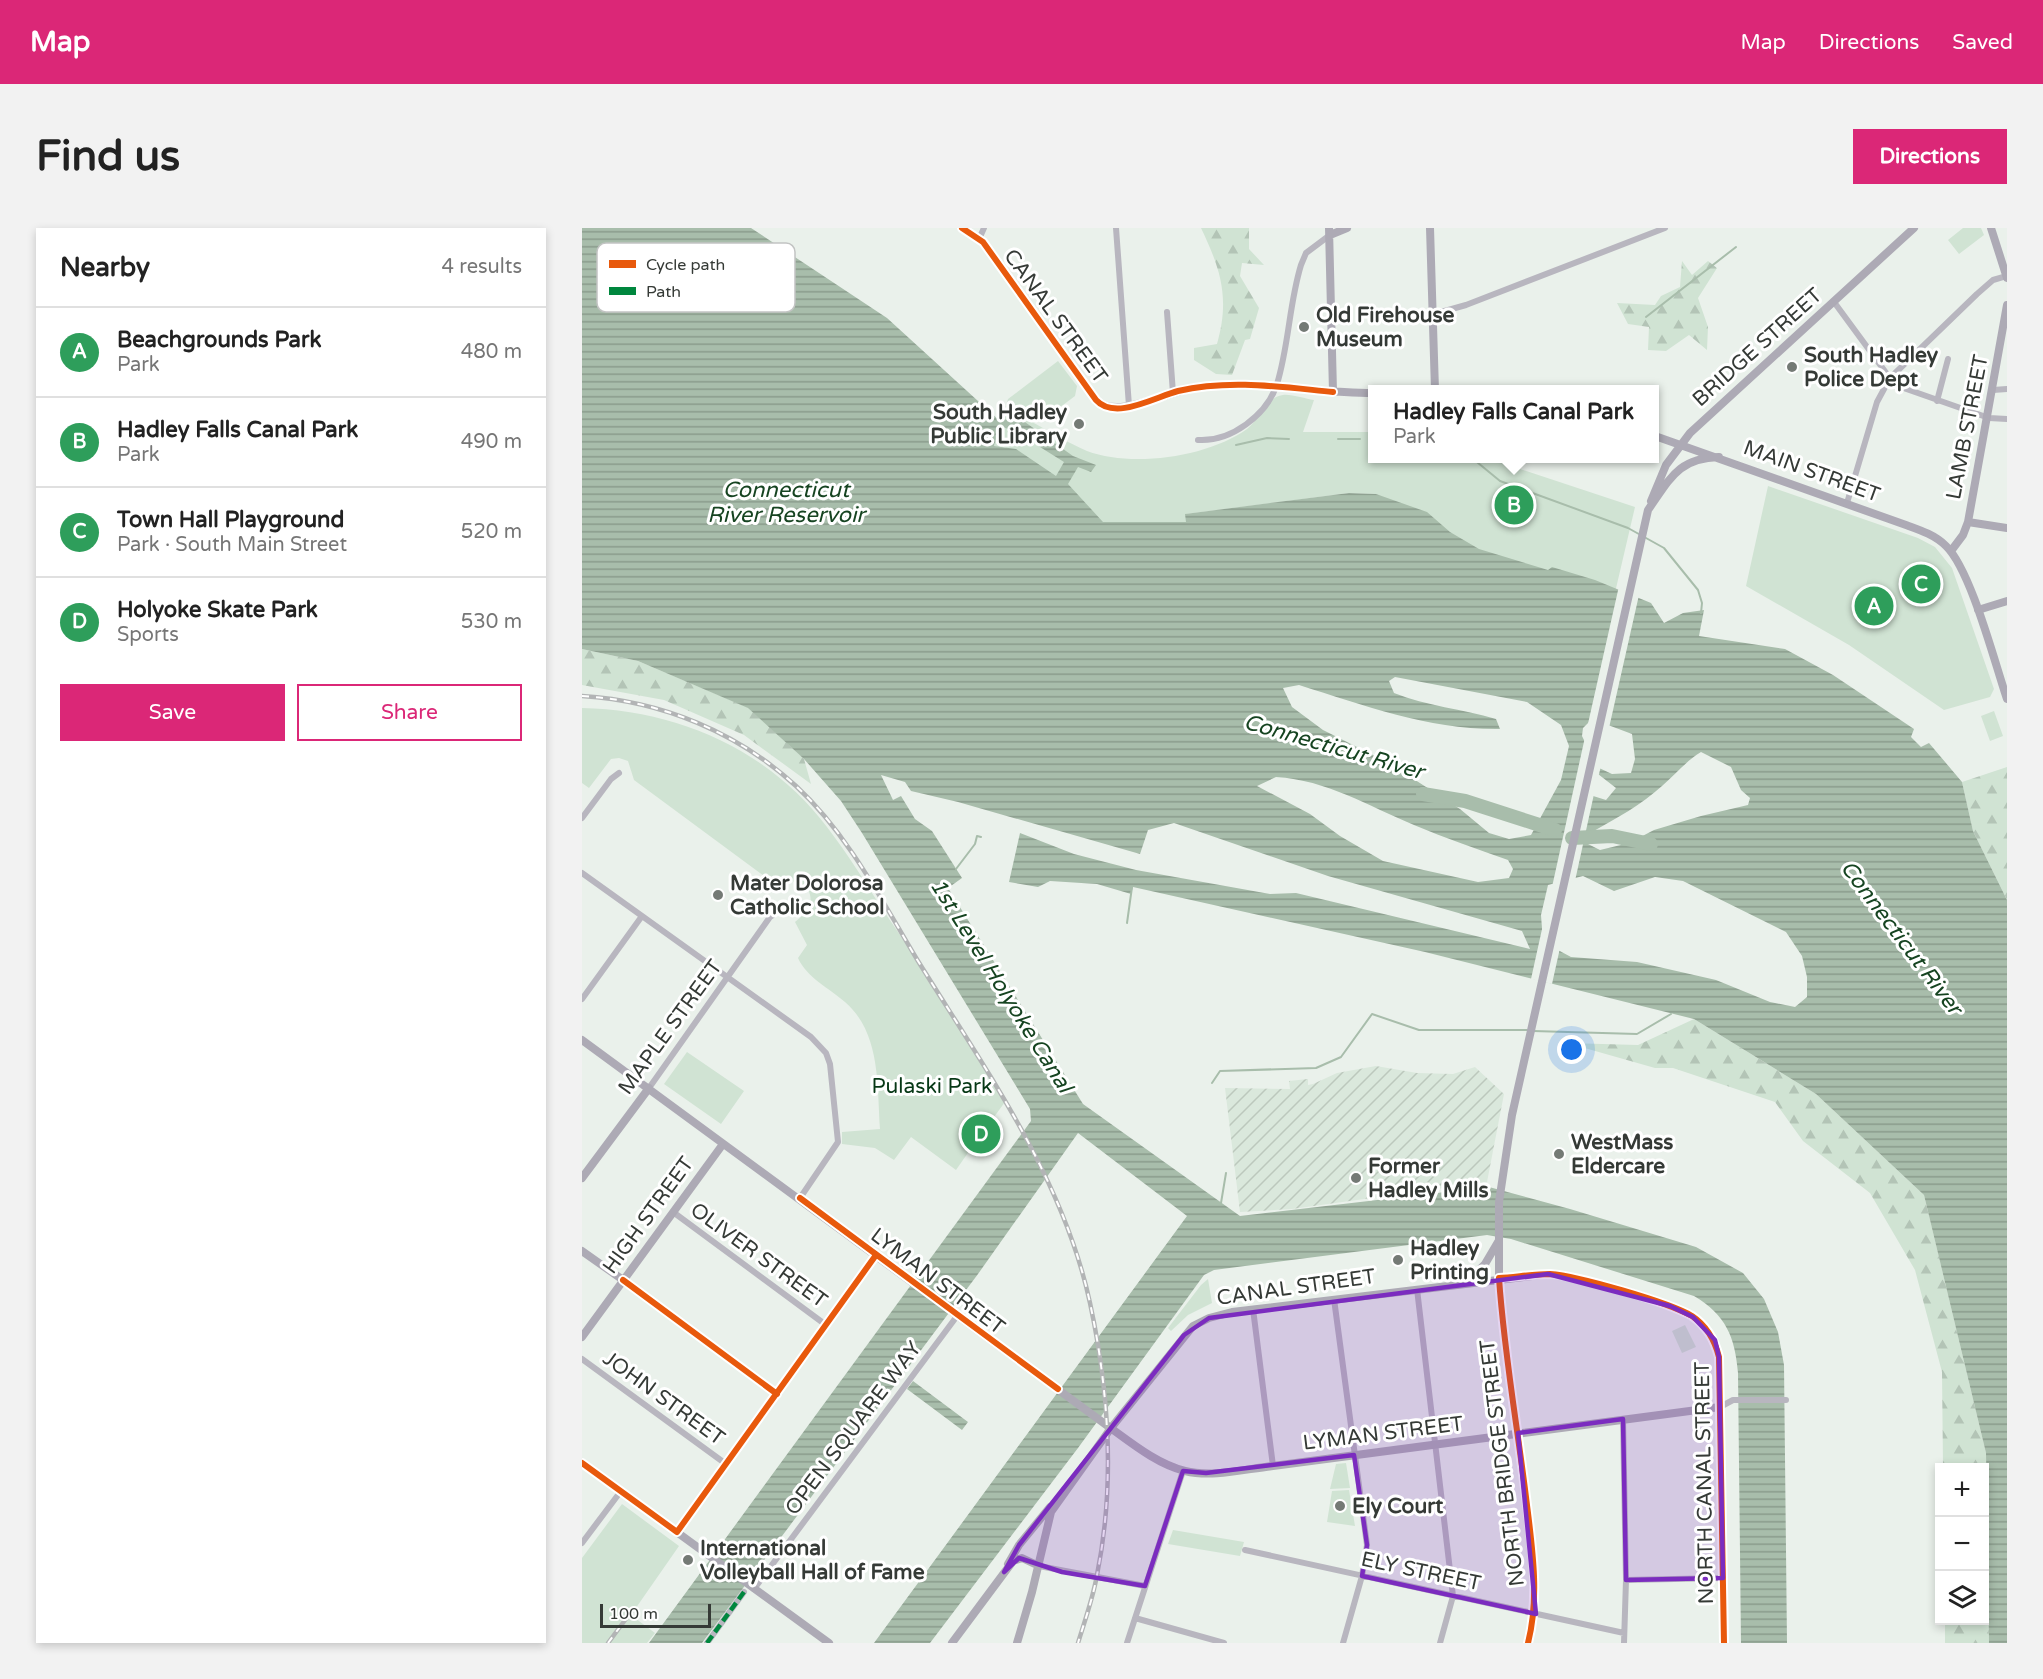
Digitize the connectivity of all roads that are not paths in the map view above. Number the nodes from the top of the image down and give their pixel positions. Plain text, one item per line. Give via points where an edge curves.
1 (962, 228) edge
2 (984, 228) edge
3 (1116, 228) edge
4 (1347, 228) edge
5 (1430, 228) edge
6 (1665, 228) edge
7 (1914, 228) edge
8 (1991, 228) edge
9 (1330, 231) edge
10 (979, 239) junction
11 (2007, 277) edge
12 (1834, 302) junction
13 (2007, 305) edge
14 (1167, 312) dead end
15 (1434, 314) junction
16 (2006, 321) edge
17 (1948, 359) dead end
18 (1890, 378) junction
19 (1436, 385) edge
20 (1276, 386) junction
21 (2007, 389) edge
22 (1993, 390) junction
23 (1333, 392) junction
24 (1173, 393) junction
25 (1368, 393) edge
26 (1937, 401) junction
27 (1129, 406) junction
28 (1989, 418) junction
29 (2007, 419) edge
30 (1659, 437) edge
31 (1198, 440) dead end
32 (1681, 444) junction
33 (1719, 457) junction
34 (1847, 503) junction
35 (1648, 510) junction
36 (1968, 522) junction
37 (2007, 528) edge
38 (1951, 551) junction
39 (2007, 601) edge
40 (1977, 610) junction
41 (2007, 699) edge
42 (619, 773) dead end
43 (582, 818) edge
44 (582, 873) edge
45 (792, 902) dead end
46 (642, 916) junction
47 (727, 979) junction
48 (582, 999) edge
49 (582, 1040) edge
50 (1525, 1055) joint
51 (649, 1088) junction
52 (723, 1144) junction
53 (582, 1178) edge
54 (800, 1198) junction
55 (673, 1212) junction
56 (1498, 1241) junction
57 (582, 1251) edge
58 (876, 1255) junction
59 (1499, 1278) junction
60 (623, 1280) junction
61 (1466, 1283) junction
62 (1417, 1289) junction
63 (1334, 1299) junction
64 (1253, 1309) junction
65 (954, 1314) junction
66 (826, 1325) junction
67 (582, 1337) edge
68 (582, 1359) edge
69 (777, 1394) junction
70 (1786, 1400) dead end
71 (1720, 1407) junction
72 (1623, 1419) junction
73 (1111, 1428) junction
74 (1518, 1433) junction
75 (1436, 1445) junction
76 (1354, 1455) junction
77 (582, 1463) edge
78 (726, 1464) junction
79 (1273, 1466) junction
80 (1183, 1471) junction
81 (621, 1491) junction
82 (1061, 1496) junction
83 (677, 1532) junction
84 (582, 1543) edge
85 (1245, 1550) dead end
86 (1039, 1566) junction
87 (1004, 1572) junction
88 (1362, 1575) junction
89 (1723, 1578) junction
90 (1626, 1580) junction
91 (1145, 1586) junction
92 (749, 1589) junction
93 (1453, 1596) junction
94 (1536, 1614) junction
95 (1135, 1618) junction
96 (1624, 1633) junction
97 (706, 1643) edge
98 (829, 1643) edge
99 (952, 1643) edge
100 (1017, 1643) edge
101 (1127, 1643) edge
102 (1224, 1643) edge
103 (1343, 1643) edge
104 (1440, 1643) edge
105 (1528, 1643) edge
106 (1624, 1643) edge
107 (1724, 1643) edge

1 - 10 main road, CANAL STREET
2 - 10 street
3 - 27 street
4 - 9 main road
5 - 15 main road
6 - 15 street
7 - 12 main road, BRIDGE STREET
8 - 11 main road
9 - 20 street via 1306,253 1301,265
9 - 23 main road
10 - 27 main road, CANAL STREET via 1096,400 1108,408
11 - 18 street via 1993,280
12 - 18 street
12 - 32 main road, BRIDGE STREET
13 - 16 main road, LAMB STREET
14 - 24 street
15 - 19 main road
16 - 22 main road, LAMB STREET
17 - 26 street
18 - 26 street via 1900,389
18 - 34 street via 1877,402
20 - 23 main road
20 - 24 main road via 1224,385
20 - 31 street via 1256,415 1239,429 1219,438
21 - 22 street
22 - 28 main road, LAMB STREET
23 - 25 main road
24 - 27 main road
26 - 28 street
28 - 29 street
28 - 36 main road, LAMB STREET
30 - 32 main road, MAIN STREET
32 - 33 main road, MAIN STREET
32 - 35 main road, BRIDGE STREET via 1663,471
33 - 34 main road, MAIN STREET
33 - 35 main road via 1699,458 1680,468
34 - 38 main road, MAIN STREET via 1925,532
35 - 50 main road, BRIDGE STREET
36 - 37 main road
36 - 38 main road, LAMB STREET
38 - 40 main road
39 - 40 main road
40 - 41 main road
42 - 43 street via 610,779
44 - 46 street
45 - 47 street, MAPLE STREET via 770,917
46 - 47 street
46 - 48 street
47 - 51 street, MAPLE STREET
47 - 54 street via 811,1037 826,1053 830,1064 838,1142
49 - 51 main road, LYMAN STREET
50 - 56 main road, NORTH BRIDGE STREET via 1502,1183
51 - 52 main road, LYMAN STREET
51 - 53 main road, MAPLE STREET
52 - 54 main road, LYMAN STREET
52 - 55 main road, HIGH STREET
54 - 58 main road, LYMAN STREET
55 - 60 main road, HIGH STREET
55 - 66 street, OLIVER STREET
56 - 59 main road, NORTH BRIDGE STREET
56 - 61 main road via 1485,1264
57 - 60 main road
58 - 65 main road, LYMAN STREET
58 - 66 street
59 - 61 main road, CANAL STREET
59 - 71 main road, NORTH CANAL STREET via 1568,1276 1670,1306 1693,1317 1715,1341
59 - 74 street, NORTH BRIDGE STREET via 1503,1336
60 - 67 main road, HIGH STREET
60 - 69 street
61 - 62 main road, CANAL STREET
62 - 63 main road, CANAL STREET
62 - 75 street
63 - 64 main road, CANAL STREET
63 - 76 street
64 - 73 main road, CANAL STREET via 1219,1315 1193,1326
64 - 79 street
65 - 73 main road, LYMAN STREET
65 - 92 street, OPEN SQUARE WAY
66 - 69 street
68 - 78 street, JOHN STREET
69 - 78 street
70 - 71 street, LYMAN STREET via 1736,1400
71 - 72 main road, LYMAN STREET
71 - 89 main road, NORTH CANAL STREET
72 - 74 main road, LYMAN STREET
72 - 90 street
73 - 80 main road, LYMAN STREET
73 - 82 main road
74 - 75 main road, LYMAN STREET
74 - 94 street, NORTH BRIDGE STREET
75 - 76 main road, LYMAN STREET
75 - 93 street
76 - 79 main road, LYMAN STREET
76 - 88 street via 1367,1545
77 - 81 main road
78 - 83 street
79 - 80 main road, LYMAN STREET via 1206,1473
80 - 91 street
81 - 83 main road
81 - 84 street
82 - 86 main road via 1049,1518
82 - 87 main road via 1019,1545
83 - 92 main road
85 - 88 street, ELY STREET
86 - 87 main road via 1017,1558
86 - 91 street
86 - 100 main road
87 - 99 main road
88 - 93 street, ELY STREET
88 - 103 street
89 - 90 street
89 - 107 main road, NORTH CANAL STREET
90 - 96 street
91 - 95 street
92 - 97 street, OPEN SQUARE WAY
92 - 98 main road
93 - 94 street, ELY STREET
93 - 104 street
94 - 96 street, ELY STREET
94 - 105 street, NORTH BRIDGE STREET
95 - 101 street
95 - 102 street
96 - 106 street

